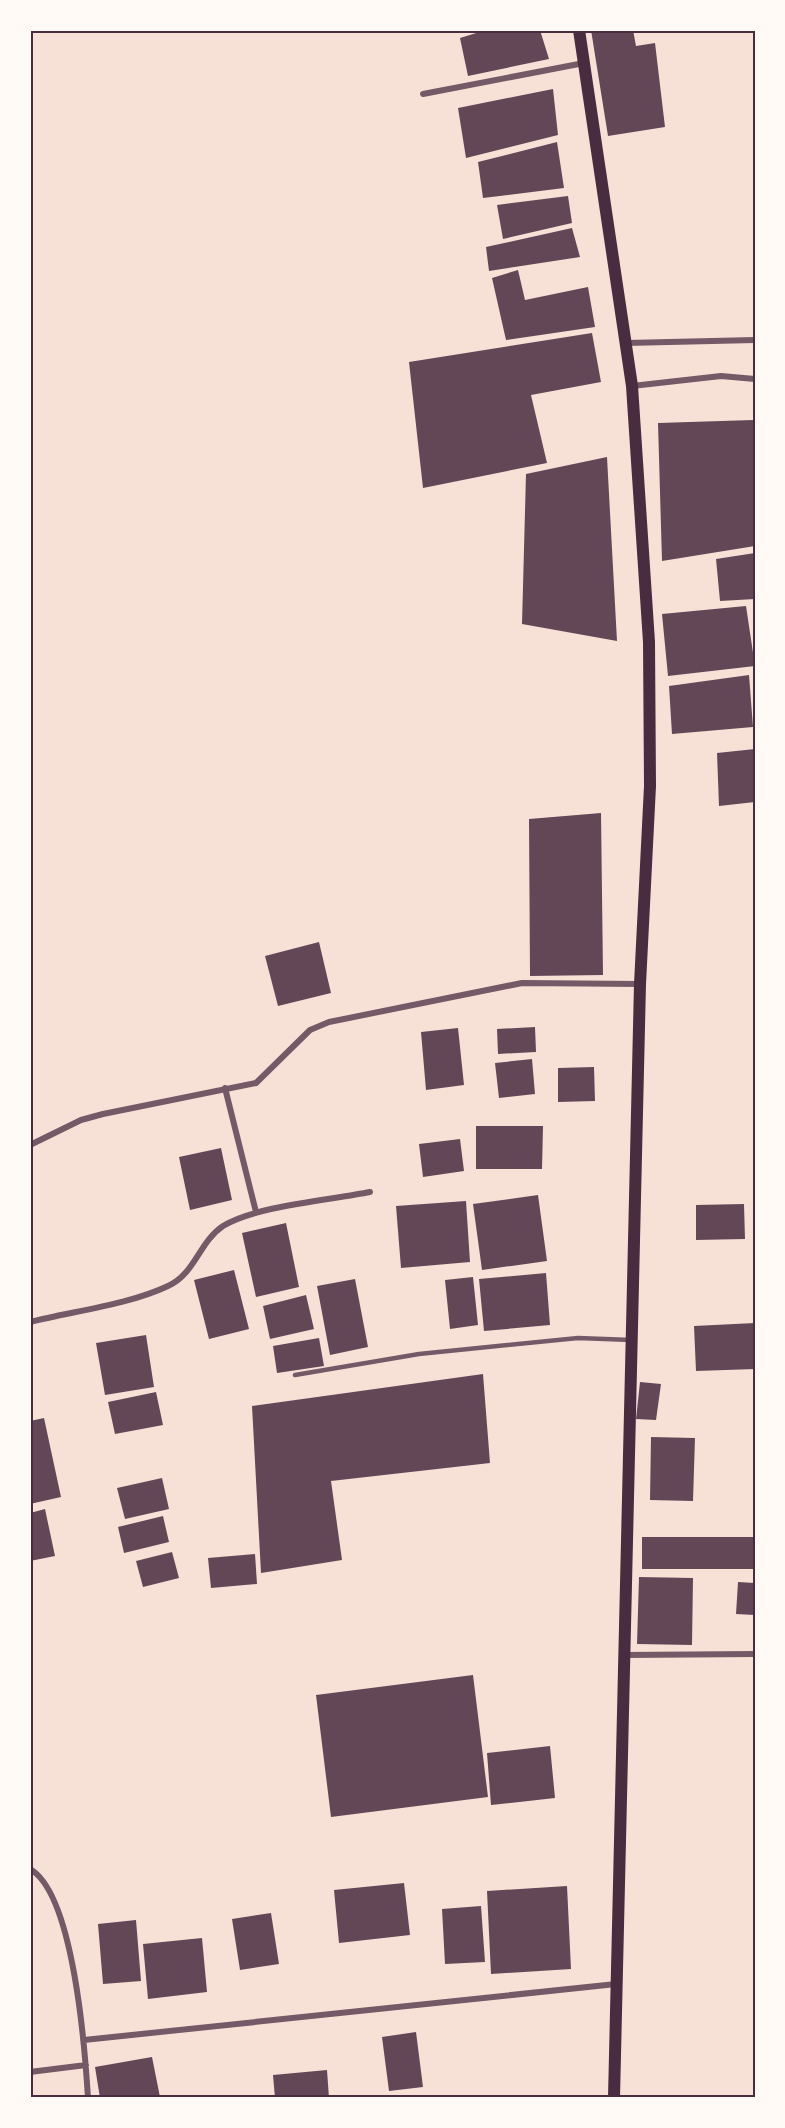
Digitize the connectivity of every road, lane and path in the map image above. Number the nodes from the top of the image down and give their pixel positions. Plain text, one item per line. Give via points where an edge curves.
1 (579, 30) edge
2 (585, 63) junction
3 (423, 94) dead end
4 (755, 340) edge
5 (626, 343) junction
6 (755, 379) edge
7 (632, 386) junction
8 (640, 984) junction
9 (225, 1089) junction
10 (30, 1145) edge
11 (370, 1192) dead end
12 (256, 1212) junction
13 (30, 1322) edge
14 (631, 1340) junction
15 (295, 1375) dead end
16 (755, 1654) edge
17 (624, 1655) junction
18 (30, 1869) edge
19 (616, 1984) junction
20 (84, 2040) junction
21 (86, 2065) junction
22 (30, 2072) edge
23 (88, 2098) edge
24 (614, 2098) edge

1 - 2 main road
2 - 3 street
2 - 5 main road
4 - 5 street
5 - 7 main road
6 - 7 street via 721,376
7 - 8 main road via 649,642 650,786
8 - 9 street via 522,983 357,1015 310,1030 256,1083
8 - 14 main road
9 - 10 street via 81,1120
9 - 12 street
11 - 12 street
12 - 13 street via 222,1227 188,1272 170,1285
14 - 15 lane via 578,1338 419,1354
14 - 17 main road
16 - 17 street
17 - 19 main road
18 - 20 street via 44,1882 67,1935
19 - 20 street
19 - 24 main road
20 - 21 street
21 - 22 street
21 - 23 street

